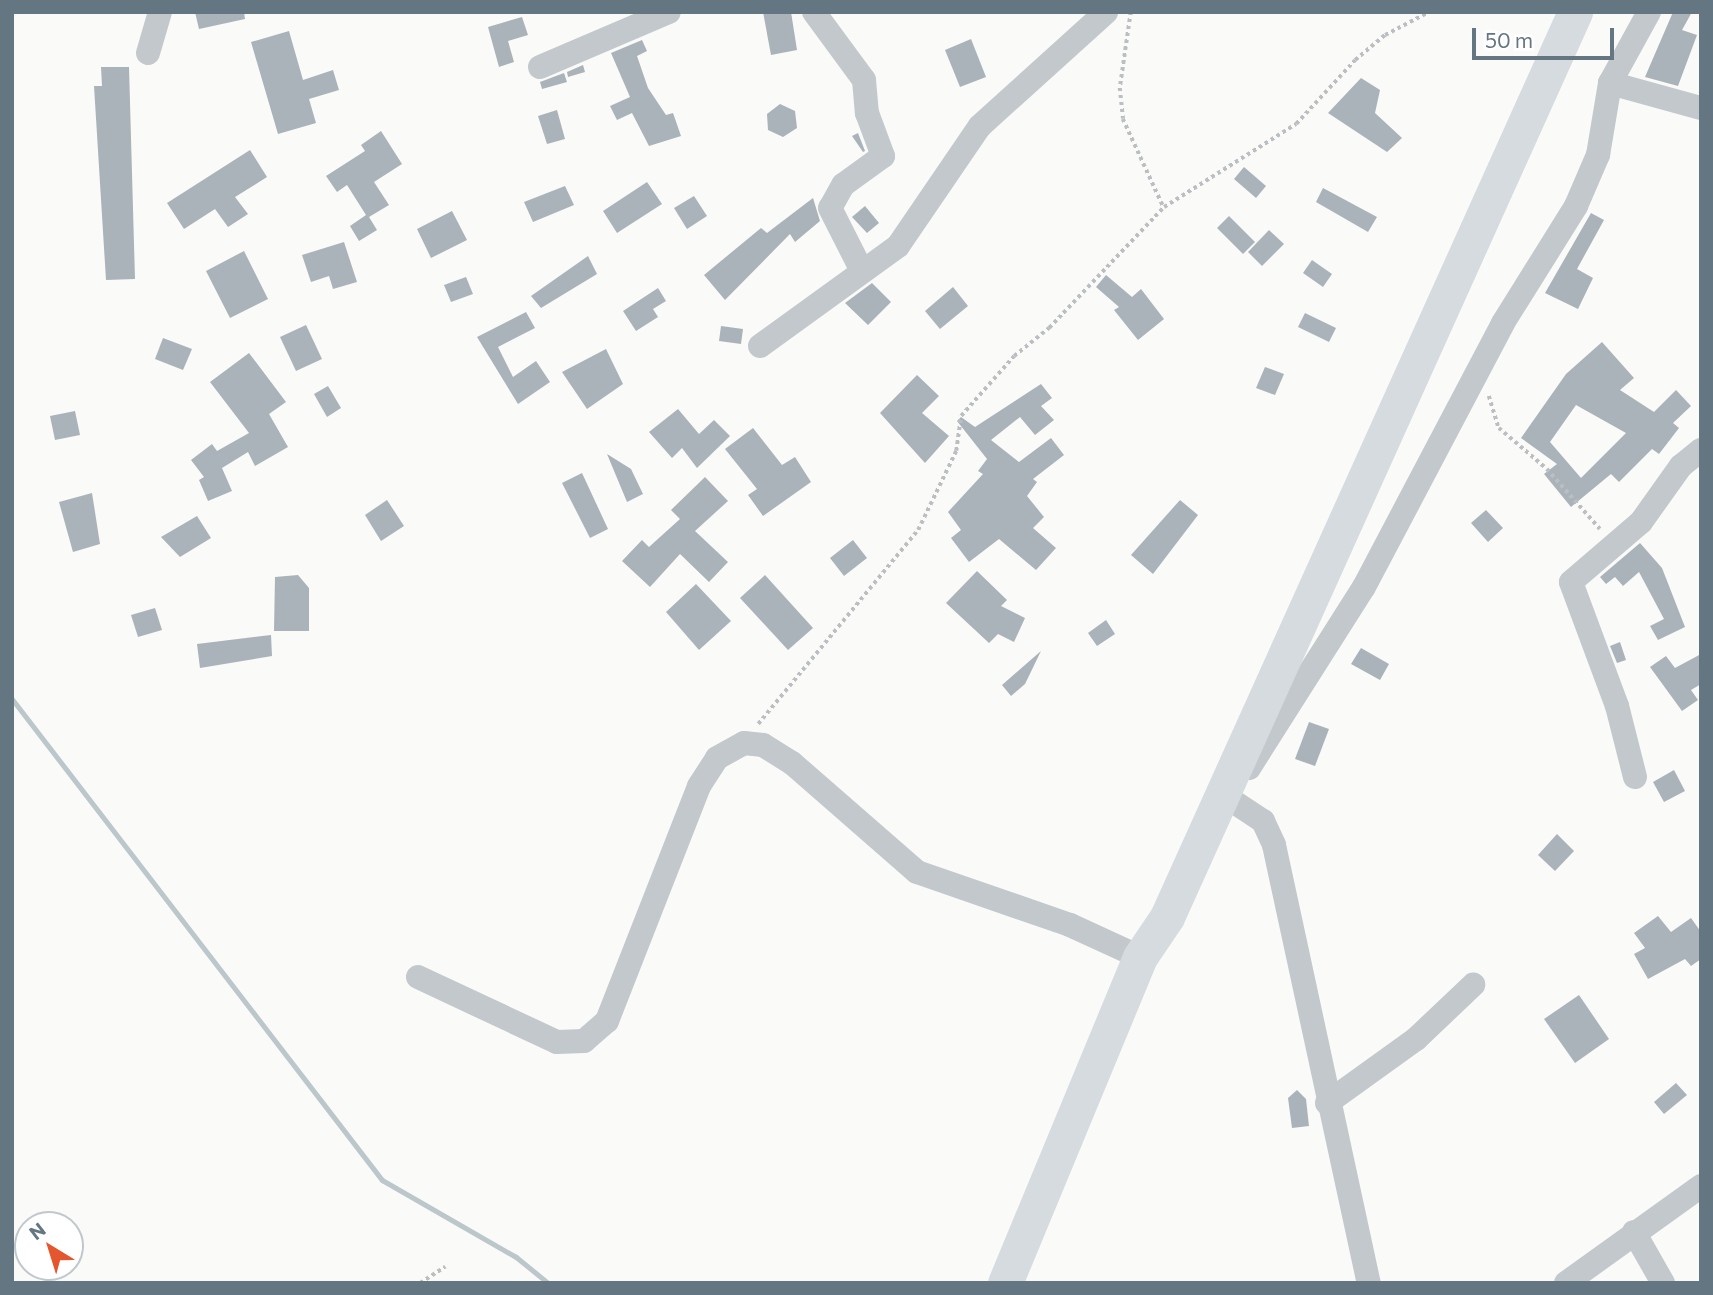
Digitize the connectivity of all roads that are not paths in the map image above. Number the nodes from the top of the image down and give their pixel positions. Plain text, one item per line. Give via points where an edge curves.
1 (160, 12) edge
2 (669, 12) edge
3 (814, 12) edge
4 (1106, 12) edge
5 (1575, 12) edge
6 (1649, 12) edge
7 (148, 53) dead end
8 (540, 67) dead end
9 (1610, 83) junction
10 (1701, 108) edge
11 (862, 271) junction
12 (760, 346) dead end
13 (1701, 450) edge
14 (1635, 777) dead end
15 (1225, 794) junction
16 (1140, 957) junction
17 (418, 977) dead end
18 (1473, 985) dead end
19 (1327, 1103) junction
20 (1701, 1186) edge
21 (1634, 1233) junction
22 (1006, 1283) edge
23 (1369, 1283) edge
24 (1566, 1283) edge
25 (1663, 1283) edge

1 - 7 street
2 - 8 street
3 - 11 street via 864,80 867,113 883,156 843,185 830,208
4 - 11 street via 980,126 898,246
5 - 15 highway
6 - 9 street
9 - 10 street
9 - 15 street via 1590,180 1478,372 1364,587
11 - 12 street
13 - 14 street via 1614,546 1578,572 1570,587 1617,706
15 - 16 highway via 1167,916
15 - 19 street via 1270,833
16 - 17 street via 1070,925 917,872 792,763 763,745 744,743 717,758 699,786 607,1021 584,1041 557,1042
16 - 22 highway
18 - 19 street via 1416,1039
19 - 23 street
20 - 21 street
21 - 24 street
21 - 25 street

